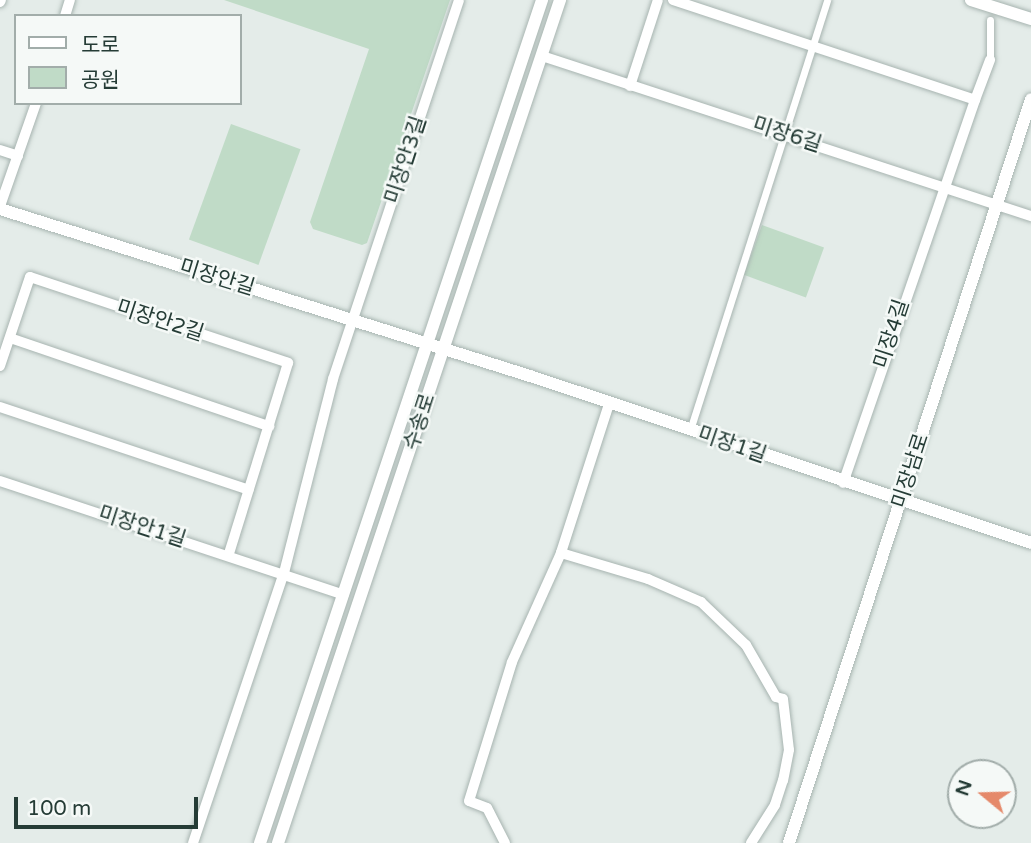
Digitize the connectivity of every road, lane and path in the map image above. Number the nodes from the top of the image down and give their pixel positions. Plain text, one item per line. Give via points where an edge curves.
1 (459, 0) edge
2 (542, 0) edge
3 (560, 0) edge
4 (658, 0) edge
5 (673, 0) edge
6 (827, 0) edge
7 (971, 0) edge
8 (1031, 19) edge
9 (990, 20) dead end
10 (816, 46) junction
11 (542, 56) junction
12 (990, 60) joint
13 (629, 86) junction
14 (1031, 99) edge
15 (975, 100) junction
16 (35, 105) edge
17 (786, 135) junction
18 (0, 149) edge
19 (18, 156) junction
20 (944, 186) junction
21 (997, 206) junction
22 (0, 208) edge
23 (1031, 216) edge
24 (354, 321) junction
25 (10, 338) junction
26 (436, 346) junction
27 (0, 366) edge
28 (609, 404) junction
29 (0, 408) edge
30 (269, 426) junction
31 (689, 430) junction
32 (0, 481) edge
33 (843, 483) junction
34 (249, 489) junction
35 (901, 503) junction
36 (1031, 543) edge
37 (562, 553) junction
38 (229, 554) junction
39 (284, 573) junction
40 (344, 594) junction
41 (193, 843) edge
42 (261, 843) edge
43 (278, 843) edge
44 (505, 843) edge
45 (751, 843) edge
46 (789, 843) edge

1 - 24 street, 미장안3길
2 - 26 street, 수송로
3 - 11 street, 수송로
4 - 13 street
5 - 10 street
6 - 10 street
7 - 8 street
9 - 12 street
10 - 15 street
10 - 17 street
11 - 13 street, 미장6길
11 - 26 street, 수송로
12 - 15 street, 미장4길
13 - 17 street, 미장6길
14 - 21 street, 미장남로
15 - 20 street, 미장4길
16 - 19 street
17 - 20 street, 미장6길
17 - 31 street
18 - 19 street
19 - 22 street
20 - 21 street, 미장6길
20 - 33 street, 미장4길
21 - 23 street, 미장6길
21 - 35 street, 미장남로
22 - 24 street, 미장안길
24 - 26 street, 미장안길
24 - 39 street via 333,379
25 - 27 street, 미장안2길
25 - 30 street
25 - 30 street, 미장안2길 via 30,277 288,363
26 - 28 street, 미장1길
26 - 40 street, 수송로
26 - 43 street, 수송로
28 - 31 street, 미장1길
28 - 37 street
29 - 34 street
30 - 34 street, 미장안2길
31 - 33 street, 미장1길
32 - 38 street, 미장안1길
33 - 35 street, 미장1길
34 - 38 street, 미장안2길
35 - 36 street, 미장1길
35 - 46 street, 미장남로
37 - 44 street via 512,662 469,801 487,808
37 - 45 street via 648,579 701,602 746,645 776,697 783,699 789,750 783,780 771,813
38 - 39 street, 미장안1길
39 - 40 street, 미장안1길
39 - 41 street
40 - 42 street, 수송로

